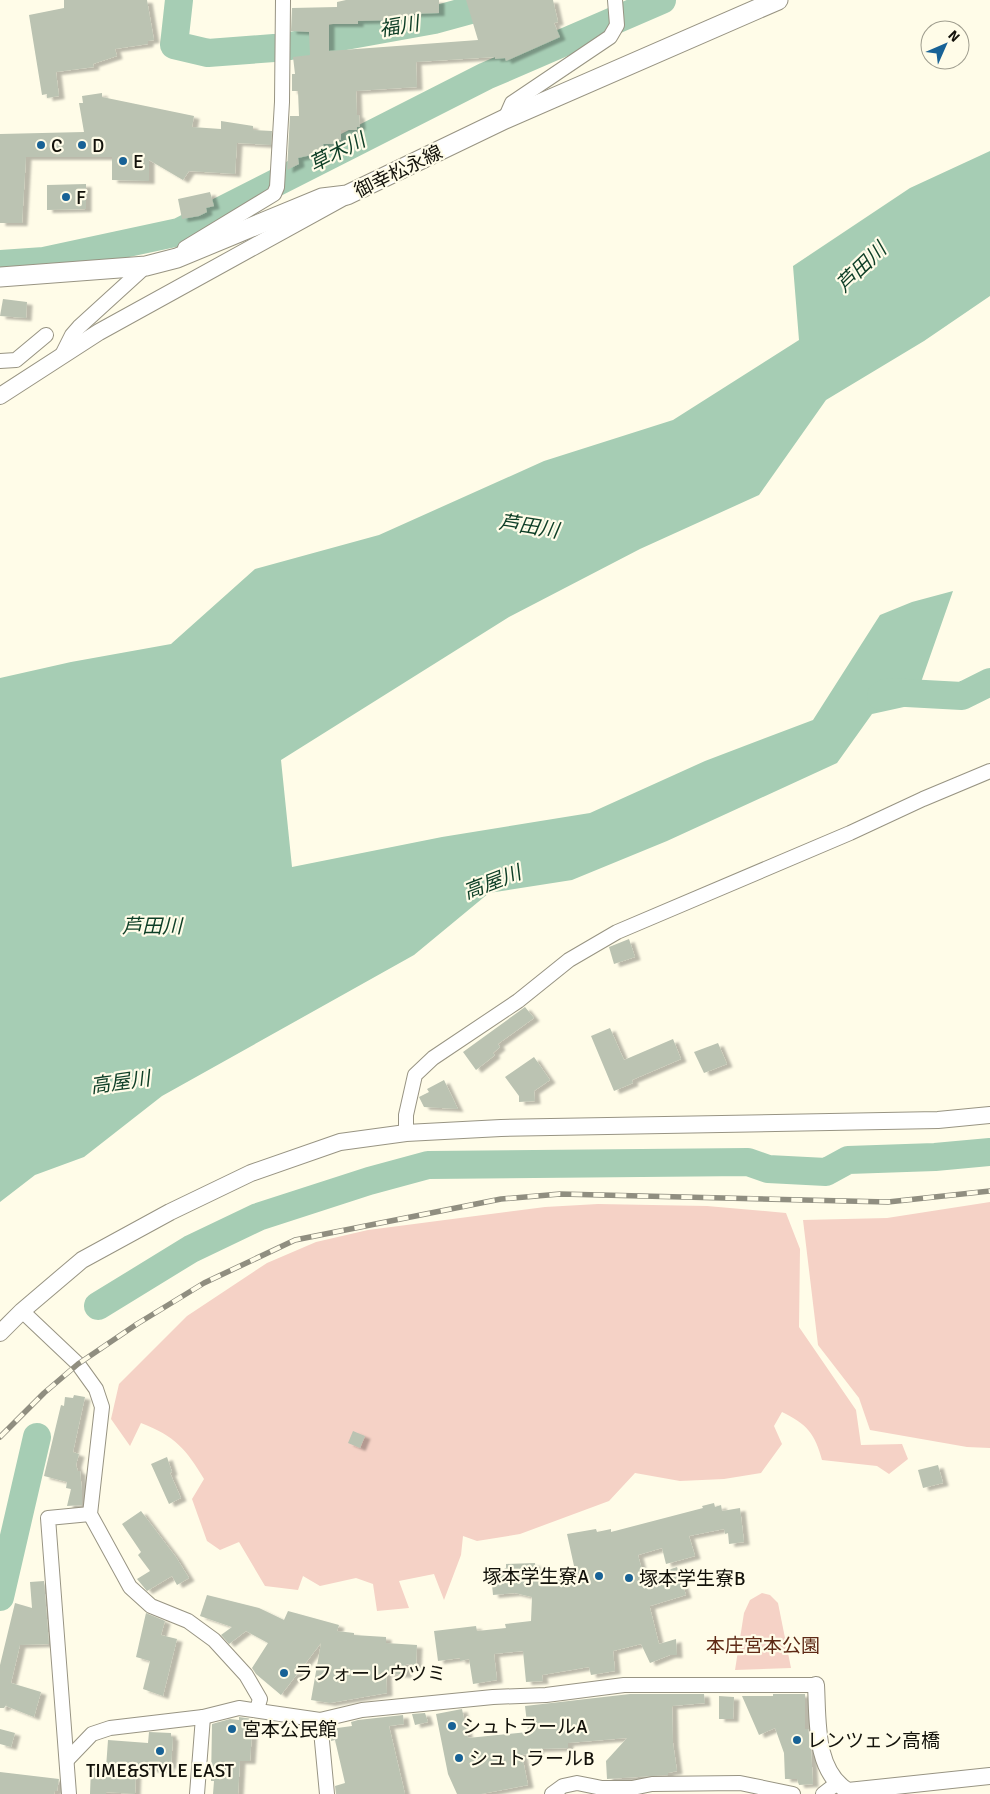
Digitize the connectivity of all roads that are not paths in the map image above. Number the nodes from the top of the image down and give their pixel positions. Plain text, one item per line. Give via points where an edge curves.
1 (283, 0) edge
2 (615, 0) edge
3 (778, 0) edge
4 (505, 119) junction
5 (347, 195) junction
6 (177, 258) junction
7 (146, 266) junction
8 (0, 276) edge
9 (46, 335) dead end
10 (62, 355) junction
11 (0, 361) edge
12 (0, 396) edge
13 (990, 771) edge
14 (990, 1114) edge
15 (406, 1134) junction
16 (22, 1311) junction
17 (0, 1333) edge
18 (90, 1514) junction
19 (816, 1685) joint
20 (257, 1709) junction
21 (203, 1717) junction
22 (320, 1720) junction
23 (68, 1759) junction
24 (990, 1776) edge
25 (830, 1789) edge
26 (69, 1794) edge
27 (197, 1794) edge
28 (327, 1794) edge
29 (552, 1794) edge
30 (792, 1794) edge

1 - 6 street via 282,102 274,194 185,247
2 - 4 street via 617,20 610,37 512,103
3 - 4 main road, 御幸松永線
4 - 5 main road, 御幸松永線
5 - 6 main road, 御幸松永線 via 322,198
5 - 10 street
6 - 7 main road, 御幸松永線
7 - 8 main road, 御幸松永線
7 - 10 street via 79,327
9 - 11 street via 16,360
10 - 12 street
13 - 15 street via 617,932 569,960 518,1001 433,1058 415,1075 406,1115
14 - 15 street via 938,1120 500,1128
15 - 16 street via 340,1142 251,1173 82,1260
16 - 17 street
16 - 18 street via 78,1364 96,1389 102,1407
18 - 20 street via 130,1587 151,1606 188,1621 214,1640 246,1675 260,1699
18 - 23 street via 48,1518
19 - 22 street via 624,1685 546,1695 362,1710
19 - 25 street via 820,1740
20 - 21 street via 239,1708
20 - 22 street
21 - 23 street via 110,1728 92,1734
21 - 27 street
22 - 28 street
23 - 26 street
24 - 25 street via 848,1791
29 - 30 street via 563,1786 577,1783 602,1788 632,1788 652,1784 740,1782

